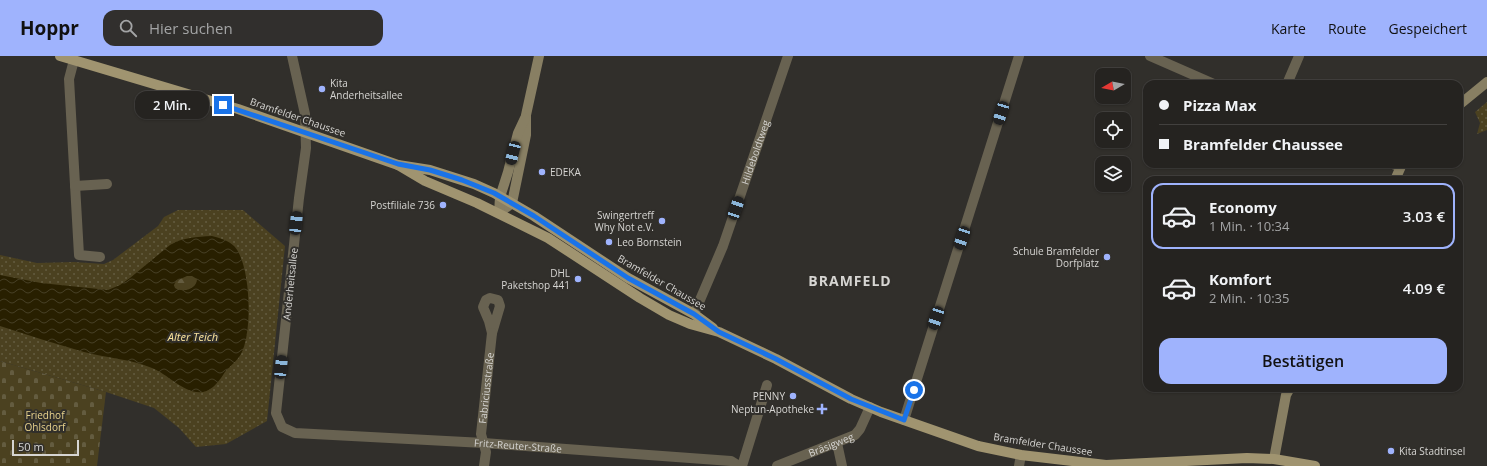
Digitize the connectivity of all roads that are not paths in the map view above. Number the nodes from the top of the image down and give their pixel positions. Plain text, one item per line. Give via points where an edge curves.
1 (60, 56) edge
2 (292, 56) edge
3 (539, 56) edge
4 (788, 56) edge
5 (1019, 56) edge
6 (1150, 56) edge
7 (1299, 56) edge
8 (74, 60) junction
9 (1205, 80) edge
10 (1290, 80) edge
11 (1487, 82) edge
12 (1463, 102) edge
13 (526, 115) junction
14 (306, 132) junction
15 (398, 164) junction
16 (107, 184) dead end
17 (74, 186) junction
18 (500, 197) junction
19 (512, 203) junction
20 (498, 213) junction
21 (100, 257) dead end
22 (694, 314) junction
23 (719, 332) junction
24 (492, 333) dead end
25 (767, 385) dead end
26 (1288, 392) edge
27 (870, 407) junction
28 (904, 420) junction
29 (295, 433) joint
30 (484, 443) junction
31 (837, 443) junction
32 (1021, 455) junction
33 (1274, 459) junction
34 (484, 466) edge
35 (739, 466) edge
36 (742, 466) edge
37 (777, 466) edge
38 (842, 466) edge
39 (1019, 466) edge
40 (1315, 466) edge

1 - 8 main road, Bramfelder Chaussee
2 - 14 street, Anderheitsallee via 305,114
3 - 13 street
4 - 22 street, Hildeboldtweg via 723,246
5 - 28 street
6 - 9 street
7 - 10 street
8 - 14 main road, Bramfelder Chaussee
8 - 17 street via 69,79
11 - 12 street
13 - 18 street via 518,133
13 - 19 street via 526,135
14 - 15 main road, Bramfelder Chaussee
14 - 29 street, Anderheitsallee via 276,413 282,427
15 - 18 main road, Bramfelder Chaussee via 430,170 474,184
15 - 20 main road, Bramfelder Chaussee via 425,181
16 - 17 street
17 - 21 street via 79,255
18 - 19 main road, Bramfelder Chaussee
18 - 20 street
19 - 20 street
19 - 22 main road, Bramfelder Chaussee via 628,278
20 - 23 main road, Bramfelder Chaussee via 548,238 661,311 690,324
22 - 23 main road, Bramfelder Chaussee
23 - 27 main road, Bramfelder Chaussee
24 - 30 street, Fabriciusstraße via 481,434
25 - 36 street
26 - 33 street
27 - 28 main road, Bramfelder Chaussee
27 - 31 street, Bräsigweg via 855,435
28 - 32 main road, Bramfelder Chaussee via 978,446
29 - 30 street, Fritz-Reuter-Straße
30 - 34 street, Fabriciusstraße
30 - 35 street, Fritz-Reuter-Straße via 731,461
31 - 37 street, Bräsigweg
31 - 38 street
32 - 33 main road, Bramfelder Chaussee via 1106,465 1212,459
32 - 39 street
33 - 40 main road, Bramfelder Chaussee

